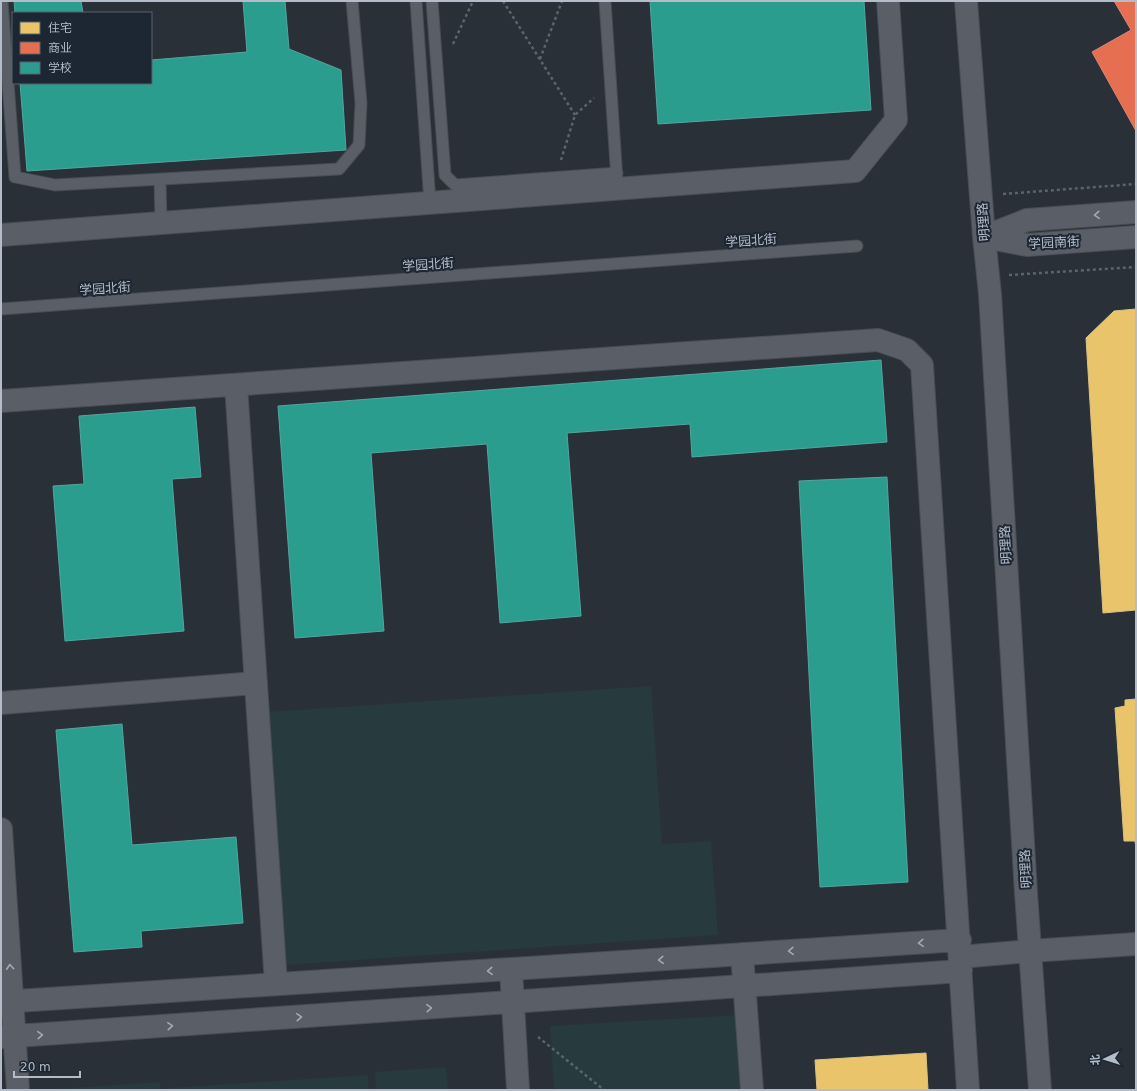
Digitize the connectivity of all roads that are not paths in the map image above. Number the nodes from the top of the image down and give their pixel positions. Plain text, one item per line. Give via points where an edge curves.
1 (2, 1) edge
2 (352, 1) edge
3 (416, 1) edge
4 (432, 1) edge
5 (605, 1) edge
6 (888, 1) edge
7 (966, 1) edge
8 (160, 179) junction
9 (618, 181) junction
10 (430, 203) junction
11 (1136, 212) edge
12 (161, 223) junction
13 (1, 235) edge
14 (984, 237) junction
15 (1136, 237) edge
16 (857, 246) dead end
17 (1, 309) edge
18 (236, 385) junction
19 (1, 401) edge
20 (256, 683) junction
21 (1, 703) edge
22 (1, 830) edge
23 (1136, 944) edge
24 (1030, 951) junction
25 (742, 954) junction
26 (960, 956) junction
27 (511, 969) junction
28 (276, 984) junction
29 (745, 986) junction
30 (6, 1001) edge
31 (513, 1002) junction
32 (8, 1037) edge
33 (18, 1090) edge
34 (518, 1090) edge
35 (752, 1090) edge
36 (968, 1090) edge
37 (1040, 1090) edge

1 - 8 lane via 15,177 55,185
2 - 8 lane via 361,103 359,145 339,169
3 - 10 lane
4 - 9 lane via 444,175 455,185 556,178
5 - 9 lane
6 - 9 street via 896,120 855,171
7 - 14 street, 明理路
8 - 12 lane
9 - 10 street
10 - 12 street
11 -> 14 street, 学园南街 via 1027,220
12 - 13 street
14 - 15 street, 学园南街 via 1027,245
14 - 24 street, 明理路
16 - 17 lane, 学园北街
18 - 19 street
18 - 20 street
18 - 26 street via 878,340 907,350 922,365
20 - 21 street
20 - 28 street
30 -> 22 street
23 - 24 street
24 - 26 street
24 - 37 street, 明理路
26 -> 25 street
25 -> 27 street
25 - 29 street
26 - 29 street
26 - 36 street
27 -> 28 street
27 - 31 street
28 - 30 street
29 - 31 street
29 - 35 street
30 - 32 street
32 -> 31 street
31 - 34 street
32 - 33 street

